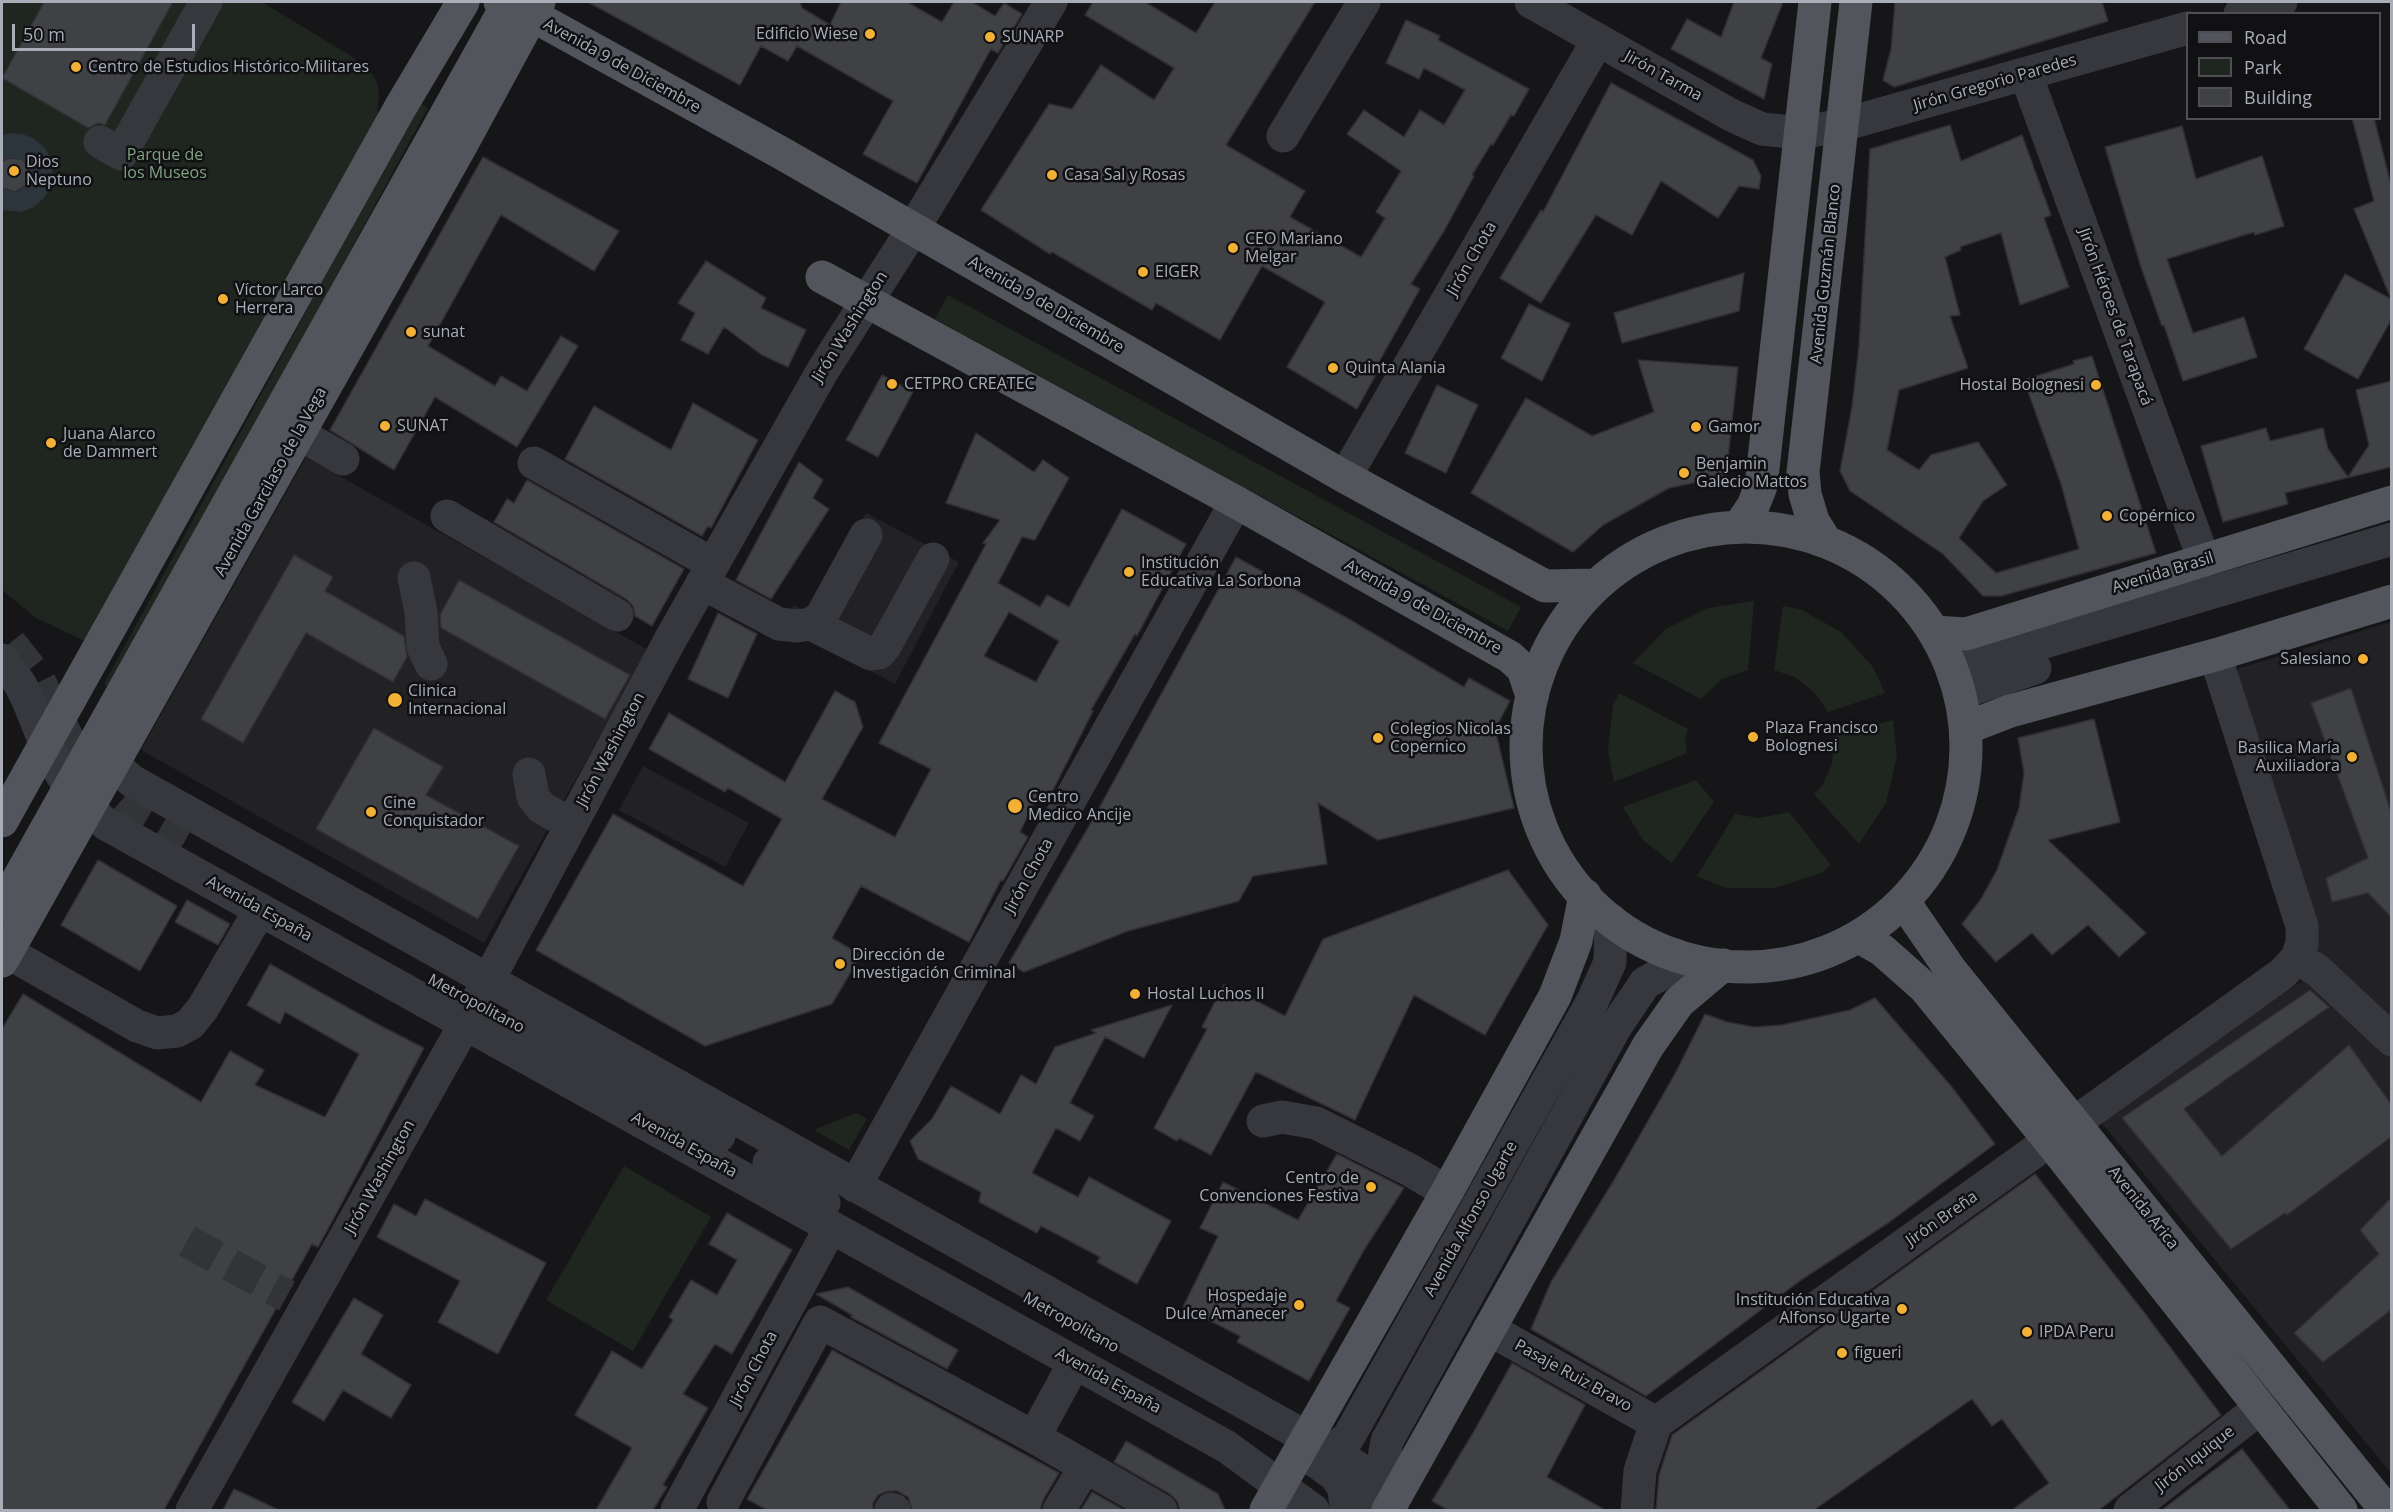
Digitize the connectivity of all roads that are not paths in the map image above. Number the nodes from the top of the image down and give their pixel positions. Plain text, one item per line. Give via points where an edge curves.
1 (206, 2) edge
2 (463, 2) edge
3 (1051, 2) edge
4 (1364, 2) edge
5 (1531, 2) edge
6 (1815, 2) edge
7 (1856, 2) edge
8 (2280, 2) edge
9 (517, 5) edge
10 (2247, 12) edge
11 (2186, 28) edge
12 (1598, 40) junction
13 (2025, 75) junction
14 (1842, 125) junction
15 (1801, 133) junction
16 (1283, 136) dead end
17 (100, 142) dead end
18 (913, 229) junction
19 (822, 277) dead end
20 (866, 300) junction
21 (298, 434) junction
22 (343, 459) dead end
23 (534, 463) dead end
24 (1345, 477) junction
25 (1236, 502) junction
26 (2391, 502) edge
27 (447, 516) dead end
28 (1739, 527) junction
29 (866, 535) dead end
30 (2391, 538) edge
31 (1826, 542) junction
32 (933, 559) dead end
33 (2204, 560) junction
34 (2391, 562) edge
35 (707, 574) junction
36 (414, 578) dead end
37 (1596, 585) junction
38 (2391, 601) edge
39 (617, 615) dead end
40 (811, 624) junction
41 (4, 646) edge
42 (1941, 646) junction
43 (2215, 655) junction
44 (431, 664) dead end
45 (1960, 693) junction
46 (1532, 696) junction
47 (145, 706) junction
48 (105, 720) junction
49 (1966, 728) junction
50 (45, 743) junction
51 (529, 774) dead end
52 (92, 780) junction
53 (20, 789) junction
54 (2, 821) edge
55 (571, 824) junction
56 (182, 846) tunnel mouth
57 (1585, 895) junction
58 (1904, 902) junction
59 (2, 908) edge
60 (260, 910) junction
61 (1611, 920) junction
62 (1859, 937) junction
63 (4, 956) edge
64 (2297, 958) junction
65 (1688, 959) junction
66 (1723, 965) junction
67 (477, 1002) junction
68 (2391, 1040) edge
69 (1263, 1121) dead end
70 (2063, 1132) junction
71 (855, 1186) junction
72 (1447, 1192) junction
73 (831, 1227) junction
74 (1490, 1329) junction
75 (1075, 1362) junction
76 (2260, 1408) junction
77 (1656, 1423) junction
78 (1034, 1437) junction
79 (1309, 1464) edge
80 (1085, 1467) junction
81 (684, 1497) edge
82 (1379, 1505) edge
83 (730, 1506) edge
84 (1309, 1509) edge
85 (192, 1510) edge
86 (1059, 1510) edge
87 (1161, 1510) edge
88 (1346, 1510) edge
89 (1637, 1510) edge
90 (2130, 1510) edge
91 (2341, 1510) edge
92 (2384, 1510) edge

1 - 17 street via 121,154
2 - 50 main road
3 - 18 street, Jirón Washington
4 - 16 street
5 - 12 street, Jirón Tarma
6 - 15 main road
7 - 14 main road, Avenida Guzmán Blanco
8 - 10 street
9 - 18 main road, Avenida 9 de Diciembre
9 - 21 main road, Avenida Garcilaso de la Vega via 462,144
9 - 48 main road, Avenida Garcilaso de la Vega
11 - 13 street, Jirón Gregorio Paredes
12 - 15 street, Jirón Tarma via 1731,115 1762,129
12 - 24 street, Jirón Chota
13 - 14 street, Jirón Gregorio Paredes
13 - 33 street, Jirón Héroes de Tarapacá
14 - 15 street, Jirón Gregorio Paredes
14 - 31 main road, Avenida Guzmán Blanco via 1803,472 1813,520
15 - 28 main road via 1761,486
18 - 20 street, Jirón Washington
18 - 24 main road, Avenida 9 de Diciembre
19 - 20 main road, Avenida 9 de Diciembre
20 - 25 main road, Avenida 9 de Diciembre
20 - 35 street, Jirón Washington
21 - 22 street
21 - 47 main road, Avenida Garcilaso de la Vega
23 - 35 street
24 - 37 main road, Avenida 9 de Diciembre via 1545,586
25 - 46 main road, Avenida 9 de Diciembre via 1510,657 1523,669
25 - 71 street, Jirón Chota
26 - 33 main road, Avenida Brasil
27 - 39 street
28 - 31 main road via 1772,529
28 - 37 main road via 1677,538 1648,550
29 - 40 street via 830,602
30 - 42 street, Avenida Brasil via 1991,658
31 - 42 main road via 1887,578 1913,603
32 - 40 street via 879,653 871,654
33 - 42 main road, Avenida Brasil via 1966,634
34 - 45 street
35 - 40 street via 779,624
35 - 55 street, Jirón Washington
36 - 44 street via 423,647
37 - 46 main road via 1556,636
38 - 43 main road
41 - 50 street, Avenida España
42 - 45 main road
43 - 49 main road via 2010,711
43 - 64 street via 2302,926
45 - 49 main road
46 - 57 main road via 1527,726 1530,789 1550,846
47 - 48 main road
47 - 52 main road, Avenida Garcilaso de la Vega
48 - 52 main road, Avenida Garcilaso de la Vega
49 - 58 main road via 1966,760 1954,822 1941,851
50 - 52 street, Avenida España
50 - 53 main road
51 - 55 street via 533,797 542,808
52 - 53 street
52 - 59 main road, Avenida Garcilaso de la Vega
52 - 60 street, Avenida España via 106,824
52 - 63 main road, Avenida Garcilaso de la Vega
52 - 67 street, Avenida España
53 - 54 main road
55 - 67 street, Jirón Washington
56 - 79 street, Metropolitano via 769,1163 819,1200 1270,1453
57 - 61 main road
57 - 72 main road, Avenida Alfonso Ugarte via 1576,941 1555,996
58 - 62 main road
58 - 70 main road, Avenida Arica
60 - 63 street via 203,1008 190,1024 177,1031 157,1033 137,1026
60 - 67 street, Avenida España
61 - 65 main road via 1661,949
61 - 79 street, Avenida Alfonso Ugarte via 1610,962 1592,1002
62 - 66 main road via 1793,962 1758,967
62 - 70 main road, Avenida Arica via 1882,950 1925,988
64 - 68 street via 2317,970
64 - 70 street, Jirón Breña via 2282,974
65 - 66 main road
65 - 82 street, Avenida Alfonso Ugarte via 1646,983 1616,1026 1387,1441
66 - 74 main road via 1679,1002 1657,1032
67 - 71 street, Avenida España
67 - 73 street, Avenida España
67 - 85 street, Jirón Washington via 297,1302
69 - 72 street via 1282,1117 1316,1123
70 - 76 main road, Avenida Arica
70 - 77 street, Jirón Breña
70 - 92 main road, Avenida Arica
71 - 79 street, Avenida España
72 - 79 main road, Avenida Alfonso Ugarte
73 - 75 street, Avenida España
73 - 81 street, Jirón Chota
74 - 77 street, Pasaje Ruiz Bravo
74 - 82 main road
75 - 78 street
75 - 79 street, Avenida España via 1227,1447
76 - 90 street, Jirón Iquique
76 - 91 main road, Avenida Arica
77 - 89 street via 1640,1471
78 - 80 street
78 - 83 street via 820,1322
79 - 82 street, Avenida España via 1355,1466 1366,1476
79 - 84 street, Avenida España
79 - 84 street
79 - 88 street, Metropolitano via 1336,1476 1344,1489
80 - 86 street
80 - 87 street
81 - 83 street

